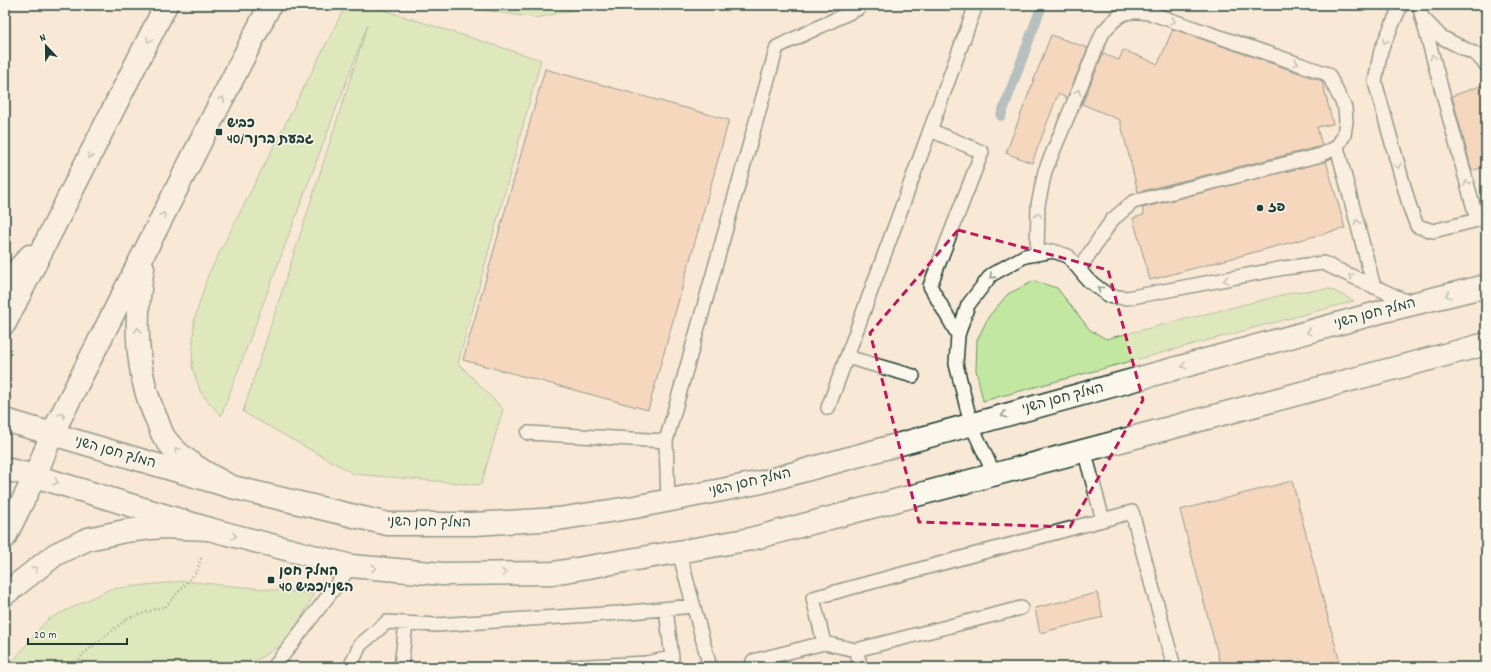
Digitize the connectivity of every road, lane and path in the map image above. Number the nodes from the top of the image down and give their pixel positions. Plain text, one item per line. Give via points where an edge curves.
1 (166, 5) edge
2 (270, 5) edge
3 (976, 5) edge
4 (1401, 5) edge
5 (859, 8) dead end
6 (1421, 11) edge
7 (1486, 65) edge
8 (930, 130) junction
9 (1337, 148) junction
10 (60, 214) junction
11 (1481, 219) edge
12 (146, 250) junction
13 (1037, 254) junction
14 (1079, 269) junction
15 (5, 284) edge
16 (1486, 286) edge
17 (1374, 287) junction
18 (1412, 304) junction
19 (5, 324) edge
20 (958, 335) junction
21 (1486, 344) edge
22 (847, 357) junction
23 (913, 376) dead end
24 (828, 408) dead end
25 (5, 420) edge
26 (971, 424) junction
27 (528, 433) dead end
28 (52, 434) junction
29 (666, 441) junction
30 (1084, 450) junction
31 (5, 468) edge
32 (994, 474) junction
33 (35, 476) junction
34 (232, 487) junction
35 (668, 501) junction
36 (1104, 520) junction
37 (209, 529) junction
38 (5, 537) edge
39 (679, 552) junction
40 (351, 566) junction
41 (5, 594) edge
42 (694, 606) junction
43 (1021, 608) dead end
44 (666, 609) junction
45 (406, 623) junction
46 (824, 643) junction
47 (856, 650) junction
48 (753, 661) dead end
49 (75, 667) edge
50 (274, 667) edge
51 (350, 667) edge
52 (401, 667) edge
53 (570, 667) edge
54 (710, 667) edge
55 (861, 667) edge
56 (1174, 667) edge

1 -> 10 main road
12 -> 2 main road
3 - 8 lane
4 -> 11 lane via 1381,50 1375,82 1410,208 1417,226 1433,231
5 - 29 lane via 777,47
6 - 7 lane via 1441,37 1477,55
11 -> 6 lane
8 - 20 lane via 982,152 930,286
8 - 22 lane
13 -> 9 lane via 1038,205 1045,172 1104,32 1117,17 1132,11 1150,13 1328,74 1345,108 1344,135
9 - 14 lane via 1321,155 1133,202 1112,220
17 -> 9 lane
10 - 15 main road via 44,240
10 - 19 main road
28 -> 12 main road
34 -> 12 main road via 183,456 164,437 151,408 142,377 137,311
13 - 14 lane via 1053,251 1068,256
13 -> 20 lane via 1025,256 991,275 968,305
17 -> 14 lane via 1323,263 1127,298 1109,296 1088,280
16 -> 18 main road, המלך חסן השני
17 - 18 lane
18 -> 26 main road, המלך חסן השני
20 - 26 lane via 956,364
21 - 30 main road
22 - 23 lane
22 - 24 lane
25 - 28 main road, המלך חסן השני
26 - 32 lane
26 - 35 main road, המלך חסן השני via 762,482
27 - 29 lane
28 - 33 main road
28 - 34 main road, המלך חסן השני
29 - 35 lane
30 - 32 main road
30 - 36 lane
31 - 33 main road
32 - 39 main road via 751,539
33 -> 37 main road
33 - 38 main road
34 - 35 main road, המלך חסן השני via 388,524 474,524 558,519
36 - 46 lane via 813,598
36 - 56 lane via 1132,512
37 -> 40 main road
41 -> 37 main road via 56,554 88,539 161,527
37 - 49 path via 197,571 166,606 128,618 83,654
40 -> 39 main road via 443,574 553,573
39 - 42 lane
40 - 50 lane
42 - 44 lane
42 - 54 lane
43 - 47 lane
44 - 45 lane via 436,625
44 - 53 lane via 672,658 646,663
45 - 51 lane via 387,622 360,645
45 - 52 lane
46 - 47 lane
46 - 48 lane
47 - 55 lane

